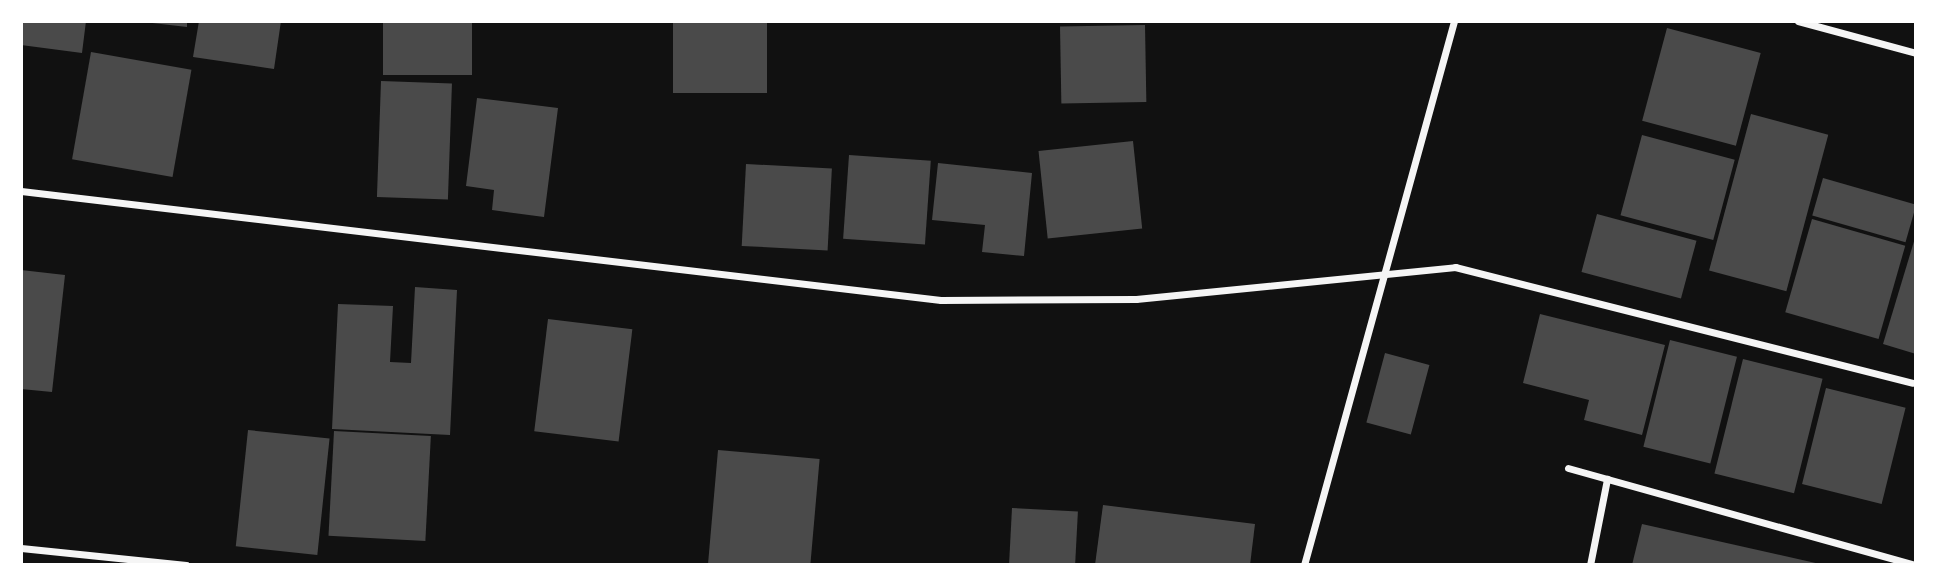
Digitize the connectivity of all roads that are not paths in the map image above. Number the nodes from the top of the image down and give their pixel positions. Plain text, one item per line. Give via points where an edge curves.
1 (1454, 21) edge
2 (1798, 21) edge
3 (1916, 53) edge
4 (21, 191) edge
5 (1386, 272) junction
6 (1913, 383) dead end
7 (1568, 468) dead end
8 (1607, 479) junction
9 (21, 548) edge
10 (186, 565) edge
11 (1304, 565) edge
12 (1590, 565) edge
13 (1915, 565) edge

1 - 5 street
2 - 3 street
4 - 5 street via 941,300 1136,299
5 - 6 street via 1455,267
5 - 11 street
7 - 8 street
8 - 12 street
8 - 13 street
9 - 10 street

